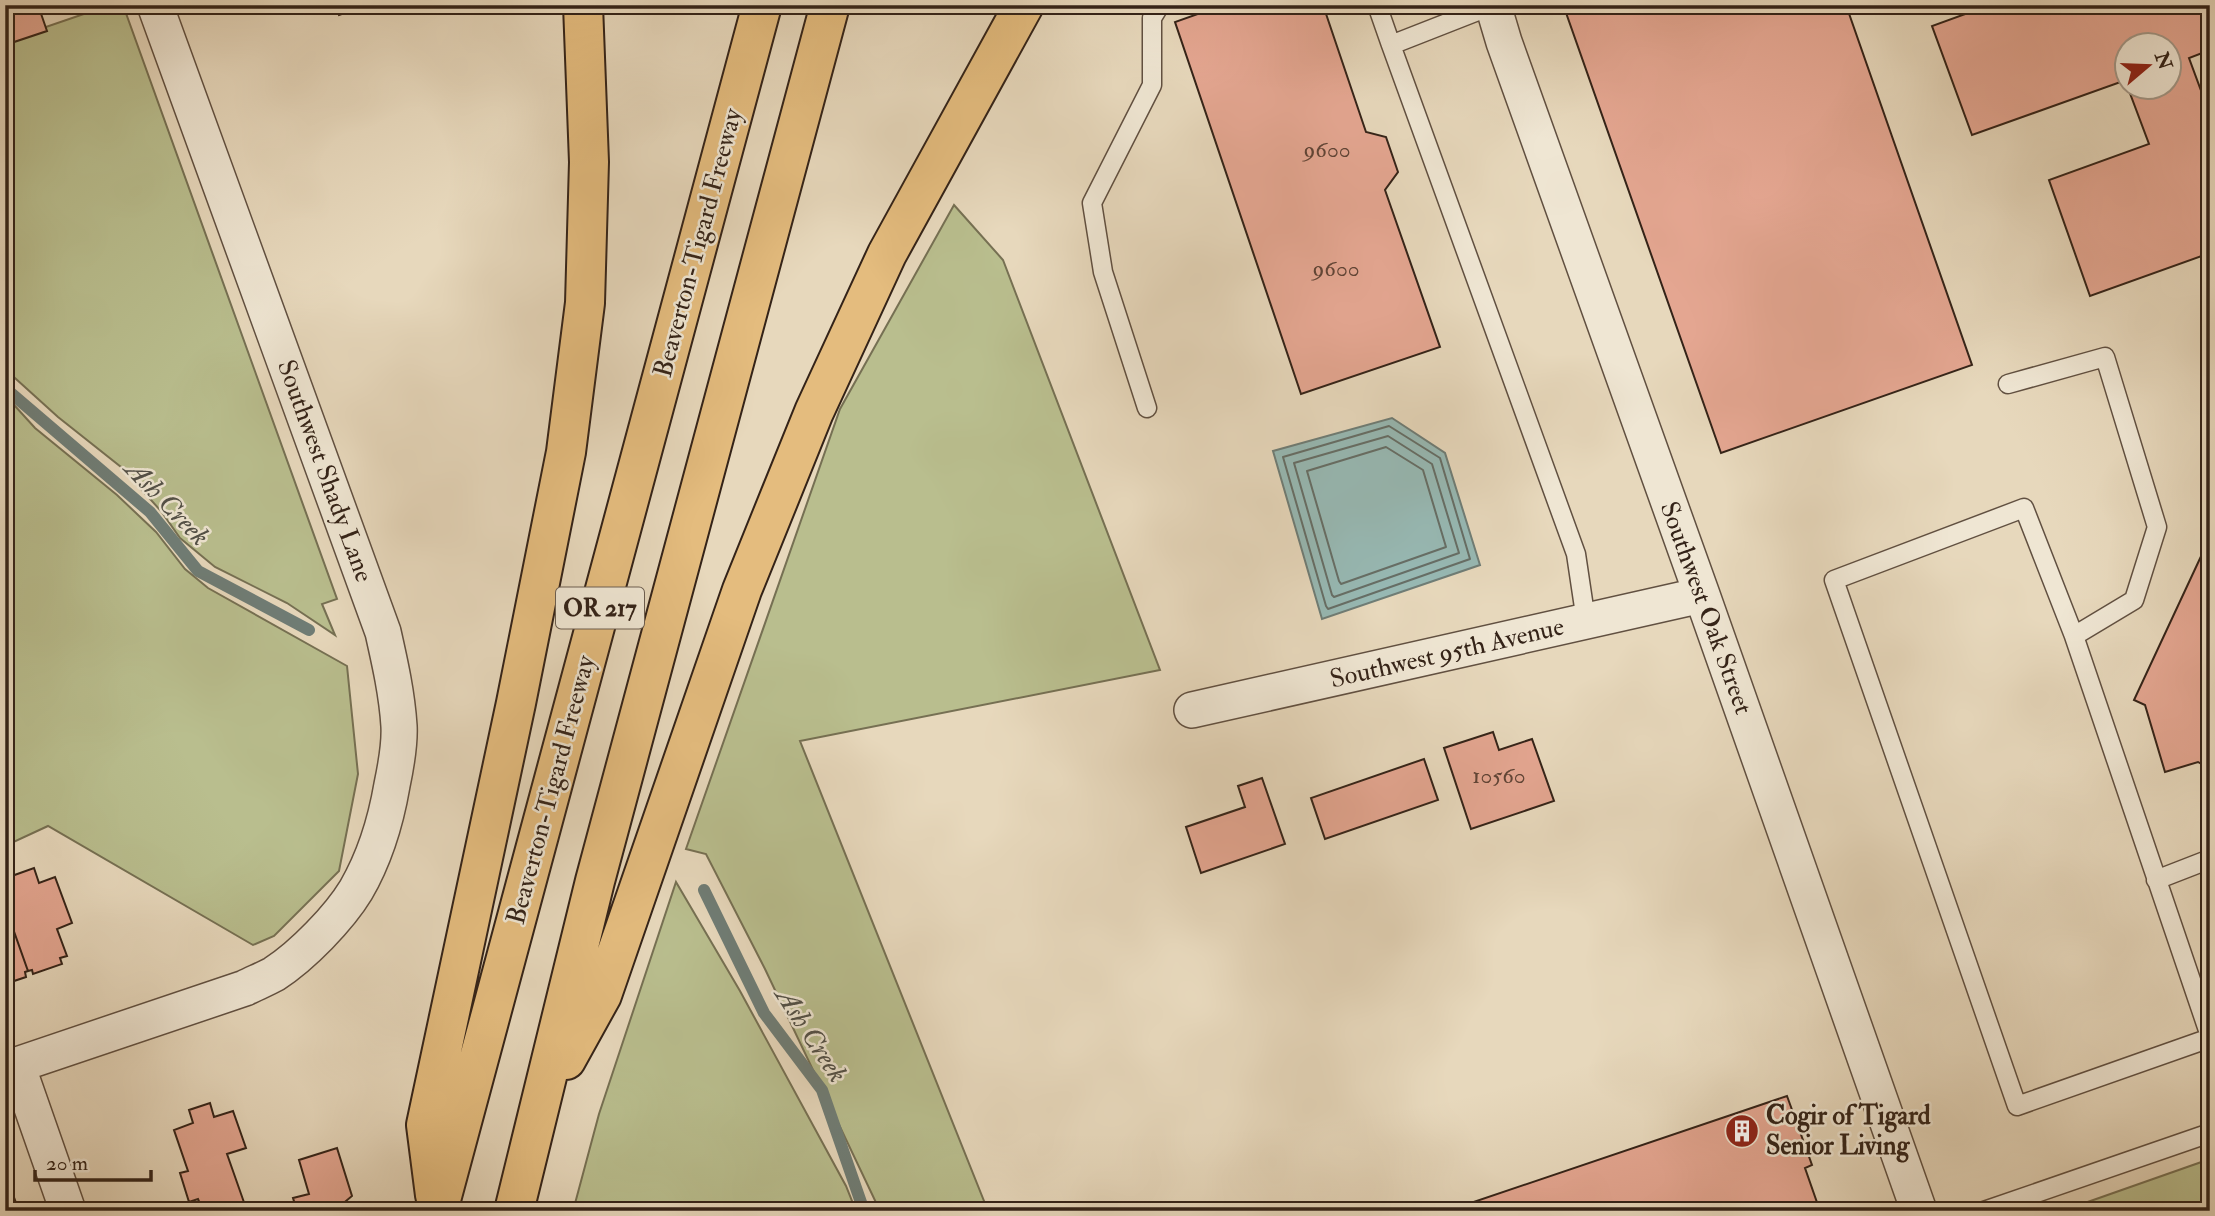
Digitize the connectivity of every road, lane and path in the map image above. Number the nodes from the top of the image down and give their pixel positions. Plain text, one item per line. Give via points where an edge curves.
1 (155, 5) edge
2 (583, 5) edge
3 (762, 5) edge
4 (831, 5) edge
5 (1024, 5) edge
6 (1160, 5) edge
7 (1377, 5) edge
8 (1493, 5) edge
9 (1391, 45) junction
10 (2008, 384) dead end
11 (1147, 408) dead end
12 (1702, 595) junction
13 (1586, 621) junction
14 (2074, 636) junction
15 (1192, 710) dead end
16 (2210, 859) edge
17 (2157, 880) junction
18 (2210, 1037) edge
19 (11, 1067) edge
20 (541, 1105) junction
21 (2210, 1133) edge
22 (68, 1211) edge
23 (438, 1211) edge
24 (514, 1211) edge
25 (1919, 1211) edge
26 (1984, 1211) edge

1 - 19 street, Southwest Shady Lane via 383,632 399,729 395,771 388,811 355,891 299,955 273,975 245,988
2 - 23 highway via 589,162 585,303 566,452 426,1125
3 - 23 highway, Beaverton-Tigard Freeway / OR 217
4 - 20 highway, OR 217 via 599,867
5 - 20 highway via 887,254 814,412 743,590 602,995
6 - 11 lane via 1152,18 1152,85 1091,203 1103,272
7 - 9 lane
8 - 9 lane
8 - 12 street, Southwest Oak Street
9 - 13 lane via 1576,555
10 - 14 lane via 2105,357 2157,527 2134,600
12 - 13 street, Southwest 95th Avenue
12 - 25 street, Southwest Oak Street
13 - 15 street, Southwest 95th Avenue
14 - 17 lane
14 - 18 lane via 2024,508 1835,580 2017,1105
16 - 17 lane
17 - 18 lane
19 - 22 street
20 - 24 highway, OR 217
21 - 26 lane

